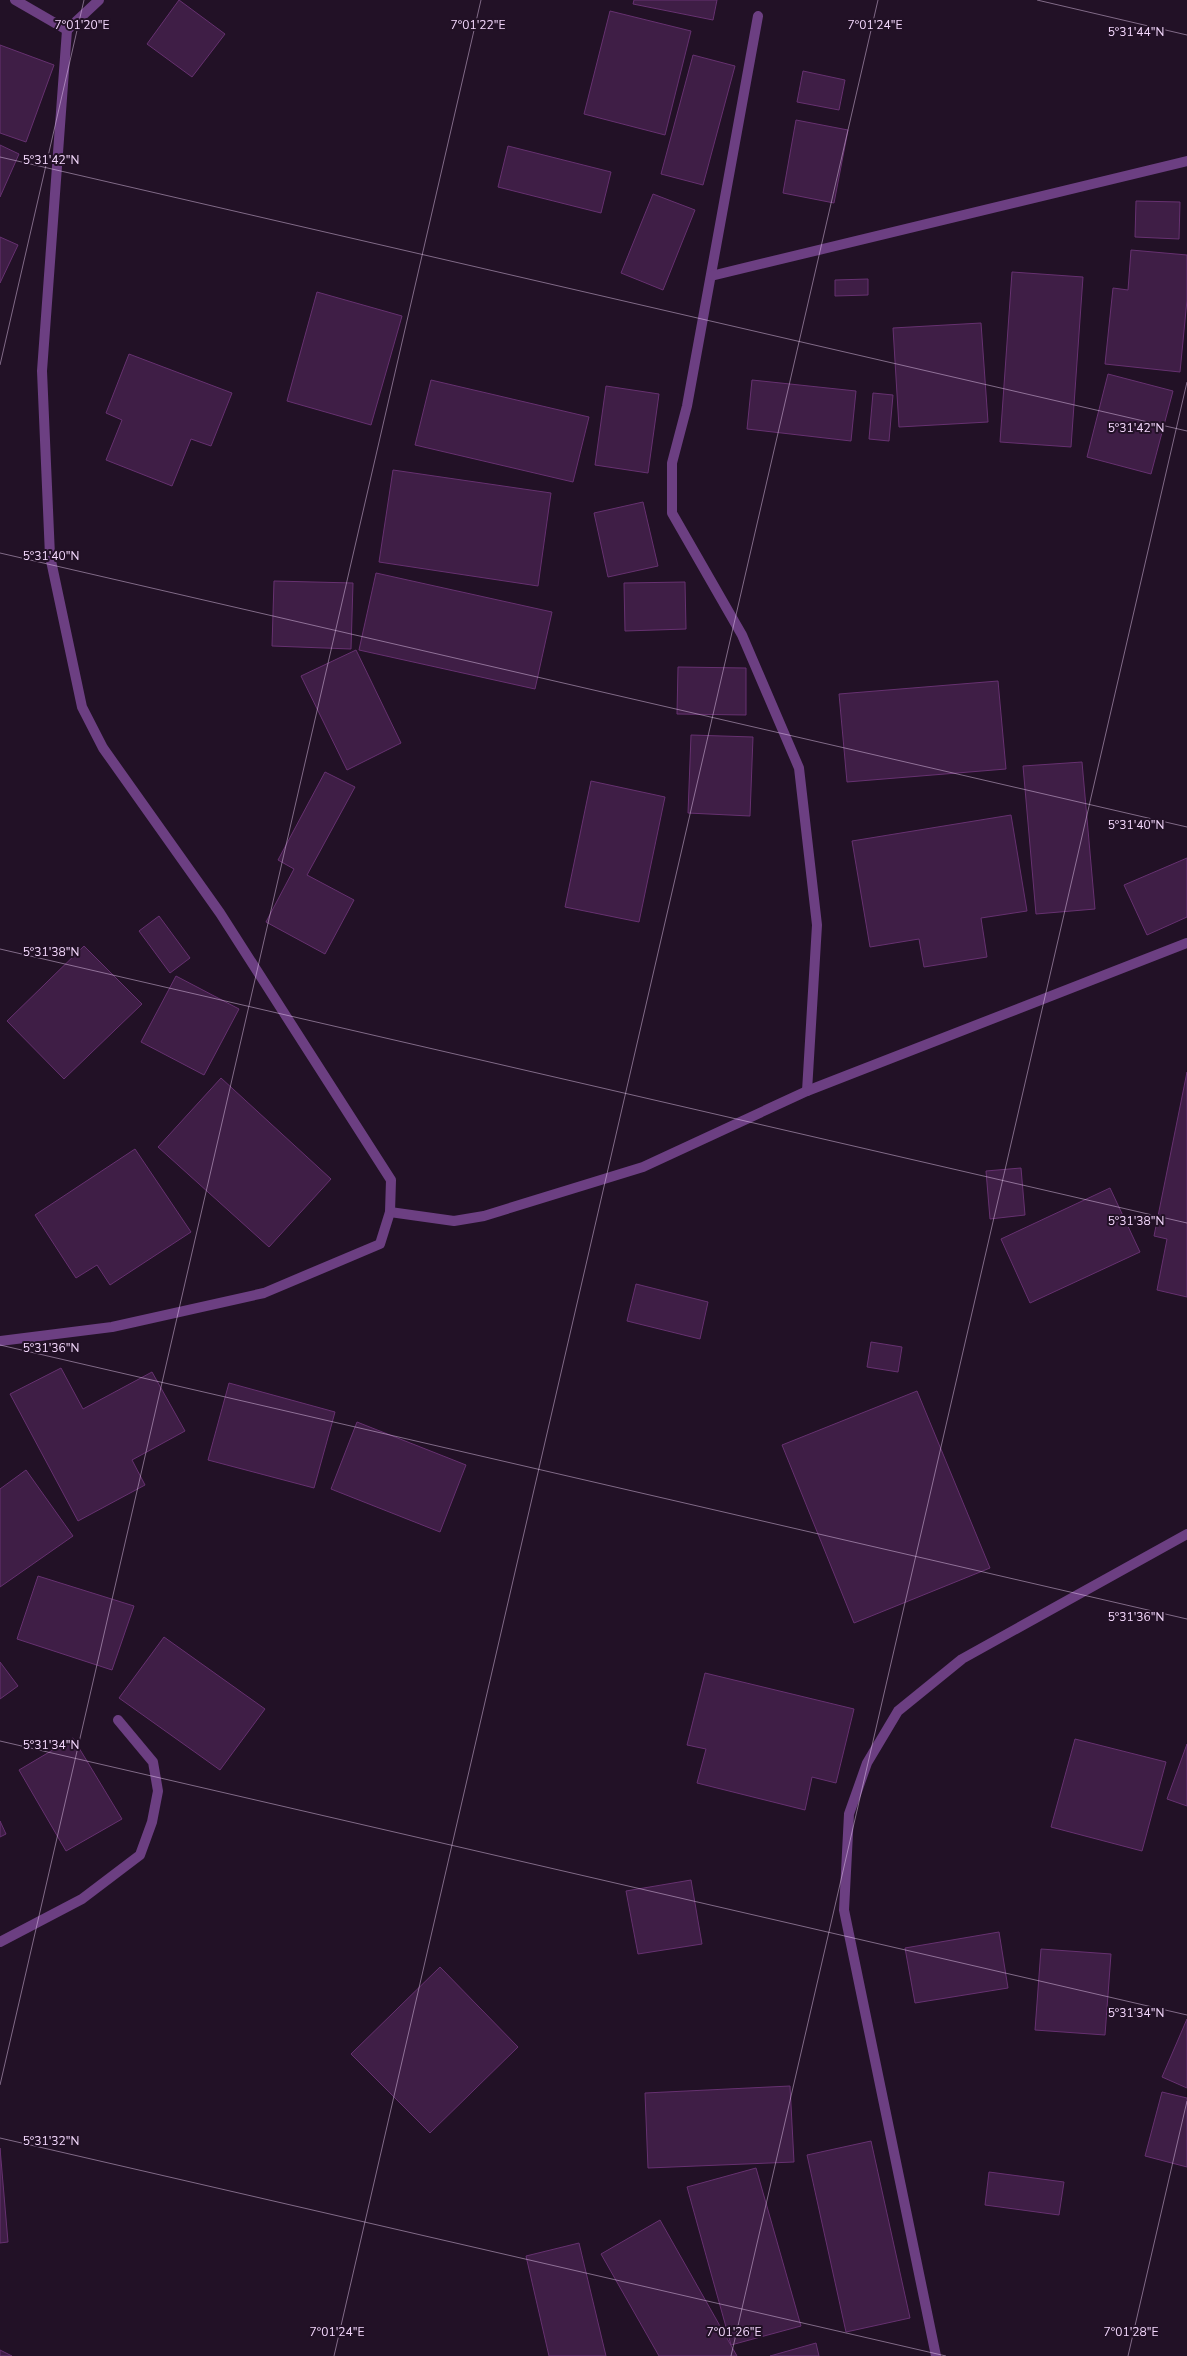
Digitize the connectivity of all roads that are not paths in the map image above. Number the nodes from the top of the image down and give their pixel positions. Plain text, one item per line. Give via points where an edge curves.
1 (15, 0) edge
2 (99, 0) edge
3 (758, 16) dead end
4 (67, 30) junction
5 (1187, 161) edge
6 (711, 276) junction
7 (1187, 943) edge
8 (807, 1091) junction
9 (390, 1212) junction
10 (0, 1341) edge
11 (1187, 1534) edge
12 (118, 1720) dead end
13 (0, 1942) edge
14 (936, 2356) edge

1 - 4 street
2 - 4 street
3 - 6 street
4 - 9 street via 42,371 50,556 82,707 103,748 220,913 391,1180
5 - 6 street
6 - 8 street via 687,406 672,463 672,513 742,635 799,768 817,925
7 - 8 street
8 - 9 street via 643,1168 484,1216 454,1221
9 - 10 street via 380,1244 264,1293 112,1327
11 - 14 street via 962,1659 898,1711 867,1763 849,1814 844,1910
12 - 13 street via 153,1762 158,1792 140,1855 82,1899

